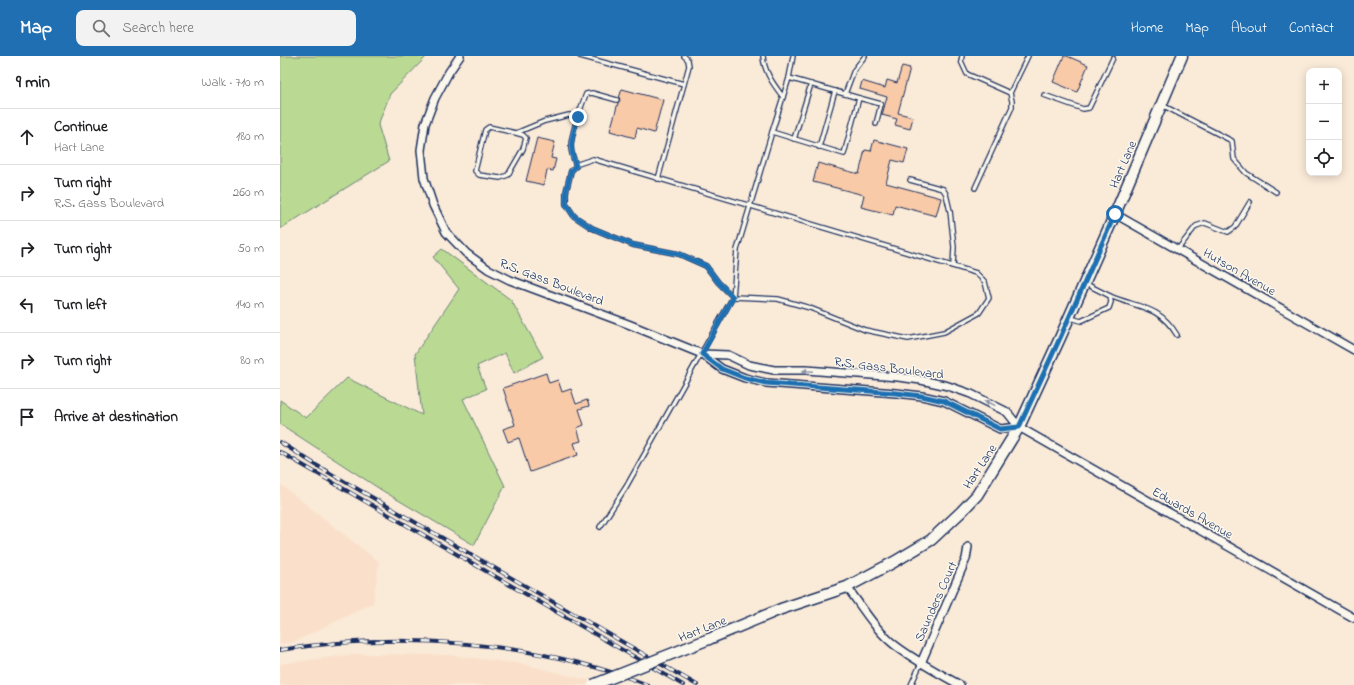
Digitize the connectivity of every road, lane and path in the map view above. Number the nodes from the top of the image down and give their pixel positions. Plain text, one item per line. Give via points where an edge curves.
1 (460, 56) edge
2 (580, 56) edge
3 (684, 56) edge
4 (763, 56) edge
5 (792, 56) edge
6 (865, 56) edge
7 (962, 56) edge
8 (1028, 56) edge
9 (1182, 56) edge
10 (1113, 58) dead end
11 (789, 78) junction
12 (684, 84) junction
13 (811, 84) junction
14 (835, 91) junction
15 (1010, 92) junction
16 (847, 94) junction
17 (1044, 95) dead end
18 (783, 97) junction
19 (860, 98) junction
20 (617, 100) dead end
21 (1161, 105) junction
22 (578, 117) junction
23 (876, 124) dead end
24 (772, 132) junction
25 (516, 133) junction
26 (794, 139) junction
27 (819, 147) junction
28 (576, 166) junction
29 (658, 179) junction
30 (910, 180) dead end
31 (975, 188) dead end
32 (1276, 192) dead end
33 (1250, 202) dead end
34 (750, 206) junction
35 (1115, 214) junction
36 (1178, 249) junction
37 (952, 266) junction
38 (1084, 284) junction
39 (1110, 296) junction
40 (733, 297) junction
41 (1070, 317) junction
42 (1177, 335) dead end
43 (1354, 350) edge
44 (702, 354) junction
45 (1019, 427) junction
46 (600, 527) dead end
47 (968, 547) dead end
48 (847, 587) junction
49 (1354, 618) edge
50 (921, 663) junction
51 (593, 685) edge
52 (911, 685) edge
53 (960, 685) edge

1 - 44 street, R.S. Gass Boulevard via 448,72 435,98 425,124 421,150 424,178 446,232 466,253 488,269 510,280
2 - 12 lane
3 - 12 lane via 689,66
4 - 18 lane via 764,66
5 - 11 lane
6 - 16 lane via 854,70
7 - 15 lane via 961,61 966,74
8 - 15 lane
9 - 21 main road, Hart Lane
10 - 17 lane via 1089,108 1083,109
11 - 13 lane
11 - 18 lane
12 - 29 lane
13 - 14 lane
13 - 26 lane
14 - 16 lane
14 - 27 lane
15 - 31 lane via 1012,106
16 - 19 lane
18 - 24 lane
19 - 23 lane via 881,104
19 - 27 lane via 844,154
20 - 22 lane via 592,93 586,94
21 - 32 lane via 1232,141 1234,159 1246,173
21 - 35 main road, Hart Lane
22 - 25 lane via 569,115 545,121
22 - 28 lane via 571,144
24 - 26 lane
24 - 34 lane
25 - 25 lane via 489,127 485,130 475,172 500,178 508,175 523,149 526,138
26 - 27 lane
28 - 29 lane via 594,159
28 - 40 lane via 571,171 566,192 566,204 574,216 592,228 633,245 679,254 706,266
29 - 34 lane
30 - 37 lane via 943,189 946,194 954,247
33 - 36 lane via 1235,227 1228,232 1205,223 1196,226
34 - 37 lane
34 - 40 lane via 737,250
35 - 36 street, Hutson Avenue
35 - 38 main road, Hart Lane
36 - 43 street, Hutson Avenue
37 - 40 lane via 976,273 985,282 989,298 979,313 944,332 908,339 865,330 810,308 778,299
38 - 39 lane
38 - 41 main road, Hart Lane
39 - 41 lane via 1108,308 1090,318 1081,321
39 - 42 lane via 1152,310 1163,317
40 - 44 lane
41 - 45 main road, Hart Lane
44 - 45 street, R.S. Gass Boulevard via 722,369 766,383 922,396 944,401 1000,429
45 -> 44 street, R.S. Gass Boulevard via 1007,412 948,386 921,380 806,370 774,370 749,364 728,355
44 - 46 lane via 626,487
45 - 48 main road, Hart Lane via 977,496 931,540
45 - 49 street, Edwards Avenue
47 - 50 street, Saunders Court via 966,559
48 - 50 street via 872,622 895,646
48 - 51 main road, Hart Lane, bridge via 781,609
50 - 52 lane
50 - 53 street

